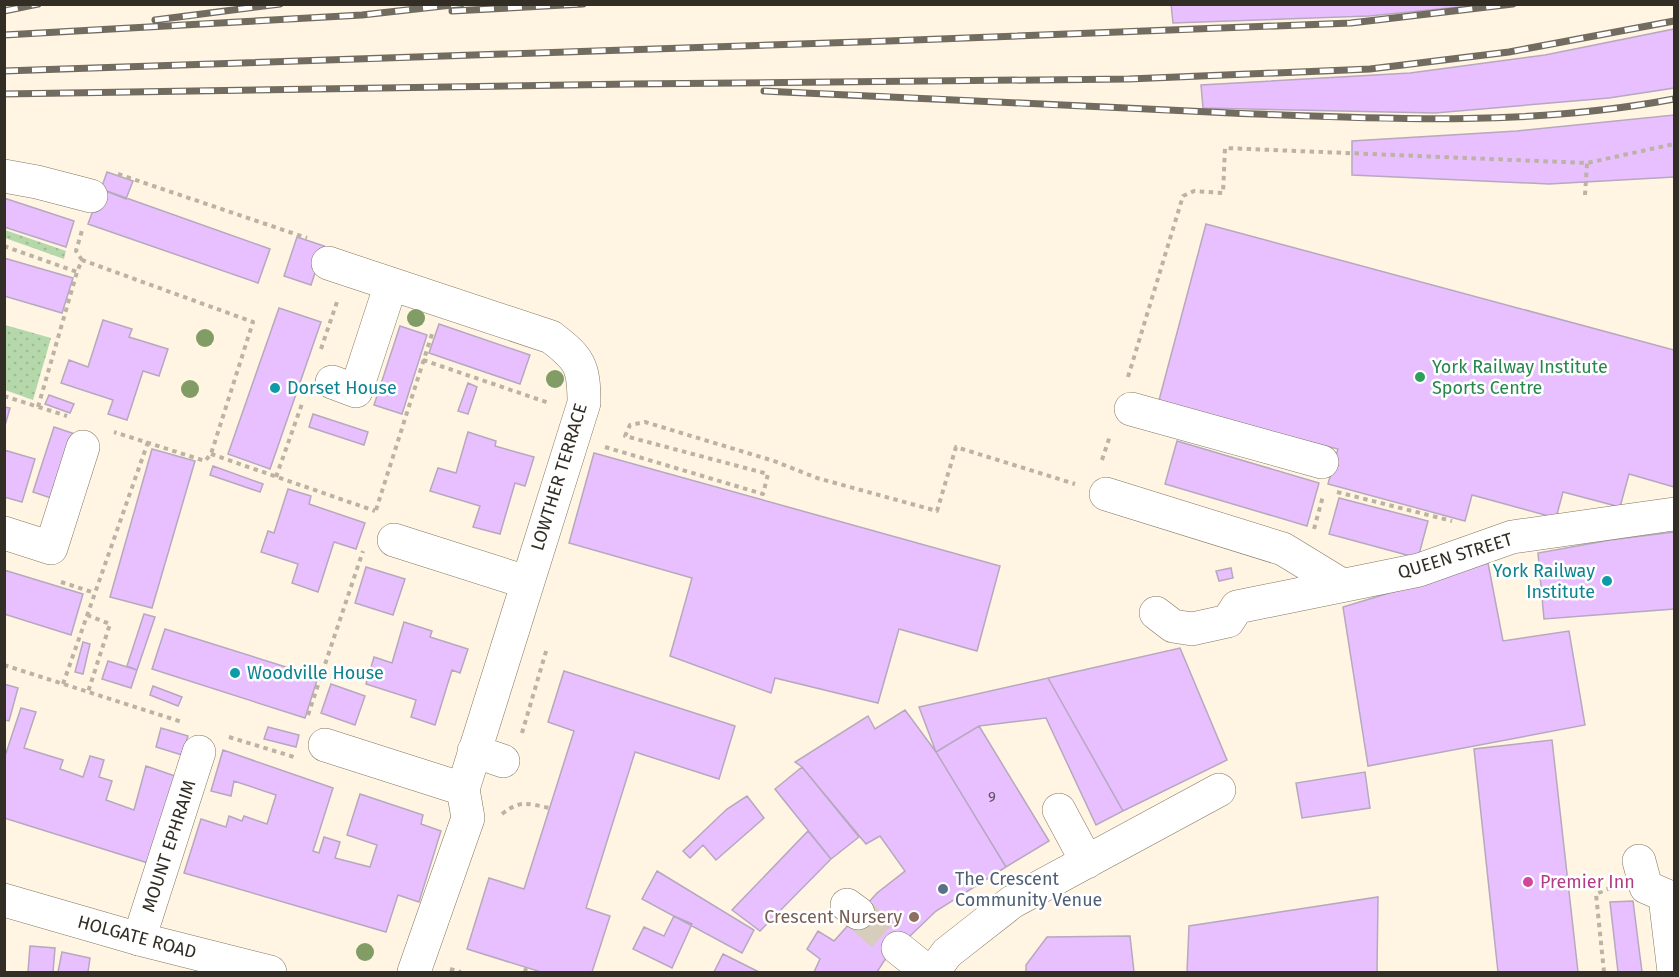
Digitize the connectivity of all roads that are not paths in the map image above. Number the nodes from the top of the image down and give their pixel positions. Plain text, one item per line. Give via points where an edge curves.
1 (4, 176) edge
2 (91, 196) dead end
3 (328, 263) dead end
4 (391, 284) junction
5 (332, 382) dead end
6 (1122, 410) road end
7 (83, 447) dead end
8 (1322, 462) road end
9 (1096, 482) road end
10 (1674, 514) edge
11 (4, 533) edge
12 (394, 540) road end
13 (526, 582) junction
14 (1342, 585) junction
15 (1165, 612) dead end
16 (325, 745) road end
17 (199, 752) dead end
18 (463, 789) junction
19 (1219, 790) dead end
20 (1059, 810) dead end
21 (1087, 862) junction
22 (1641, 867) road end
23 (1670, 898) edge
24 (4, 900) edge
25 (139, 939) junction
26 (898, 948) tunnel mouth
27 (211, 965) edge
28 (270, 972) edge
29 (414, 972) edge
30 (928, 972) edge
31 (933, 972) edge
32 (1674, 972) edge

1 - 2 street
3 - 4 street, LOWTHER TERRACE
4 - 5 street via 356,391
4 - 13 street, LOWTHER TERRACE via 551,337 572,353 584,376 584,403
6 - 8 street
7 - 11 street via 51,548
9 - 14 street via 1283,549
10 - 14 street, QUEEN STREET via 1512,537 1419,570
12 - 13 street
13 - 18 street, LOWTHER TERRACE via 499,751
14 - 15 street, QUEEN STREET via 1237,607 1226,599
16 - 18 street
17 - 25 street, MOUNT EPHRAIM
18 - 29 street, LOWTHER TERRACE via 468,818
19 - 21 street
20 - 21 street
21 - 31 street via 1012,902 946,953
22 - 23 street via 1646,887
23 - 32 street
24 - 25 street, HOLGATE ROAD
25 - 27 street, HOLGATE ROAD
26 - 30 street
27 - 28 street, HOLGATE ROAD

